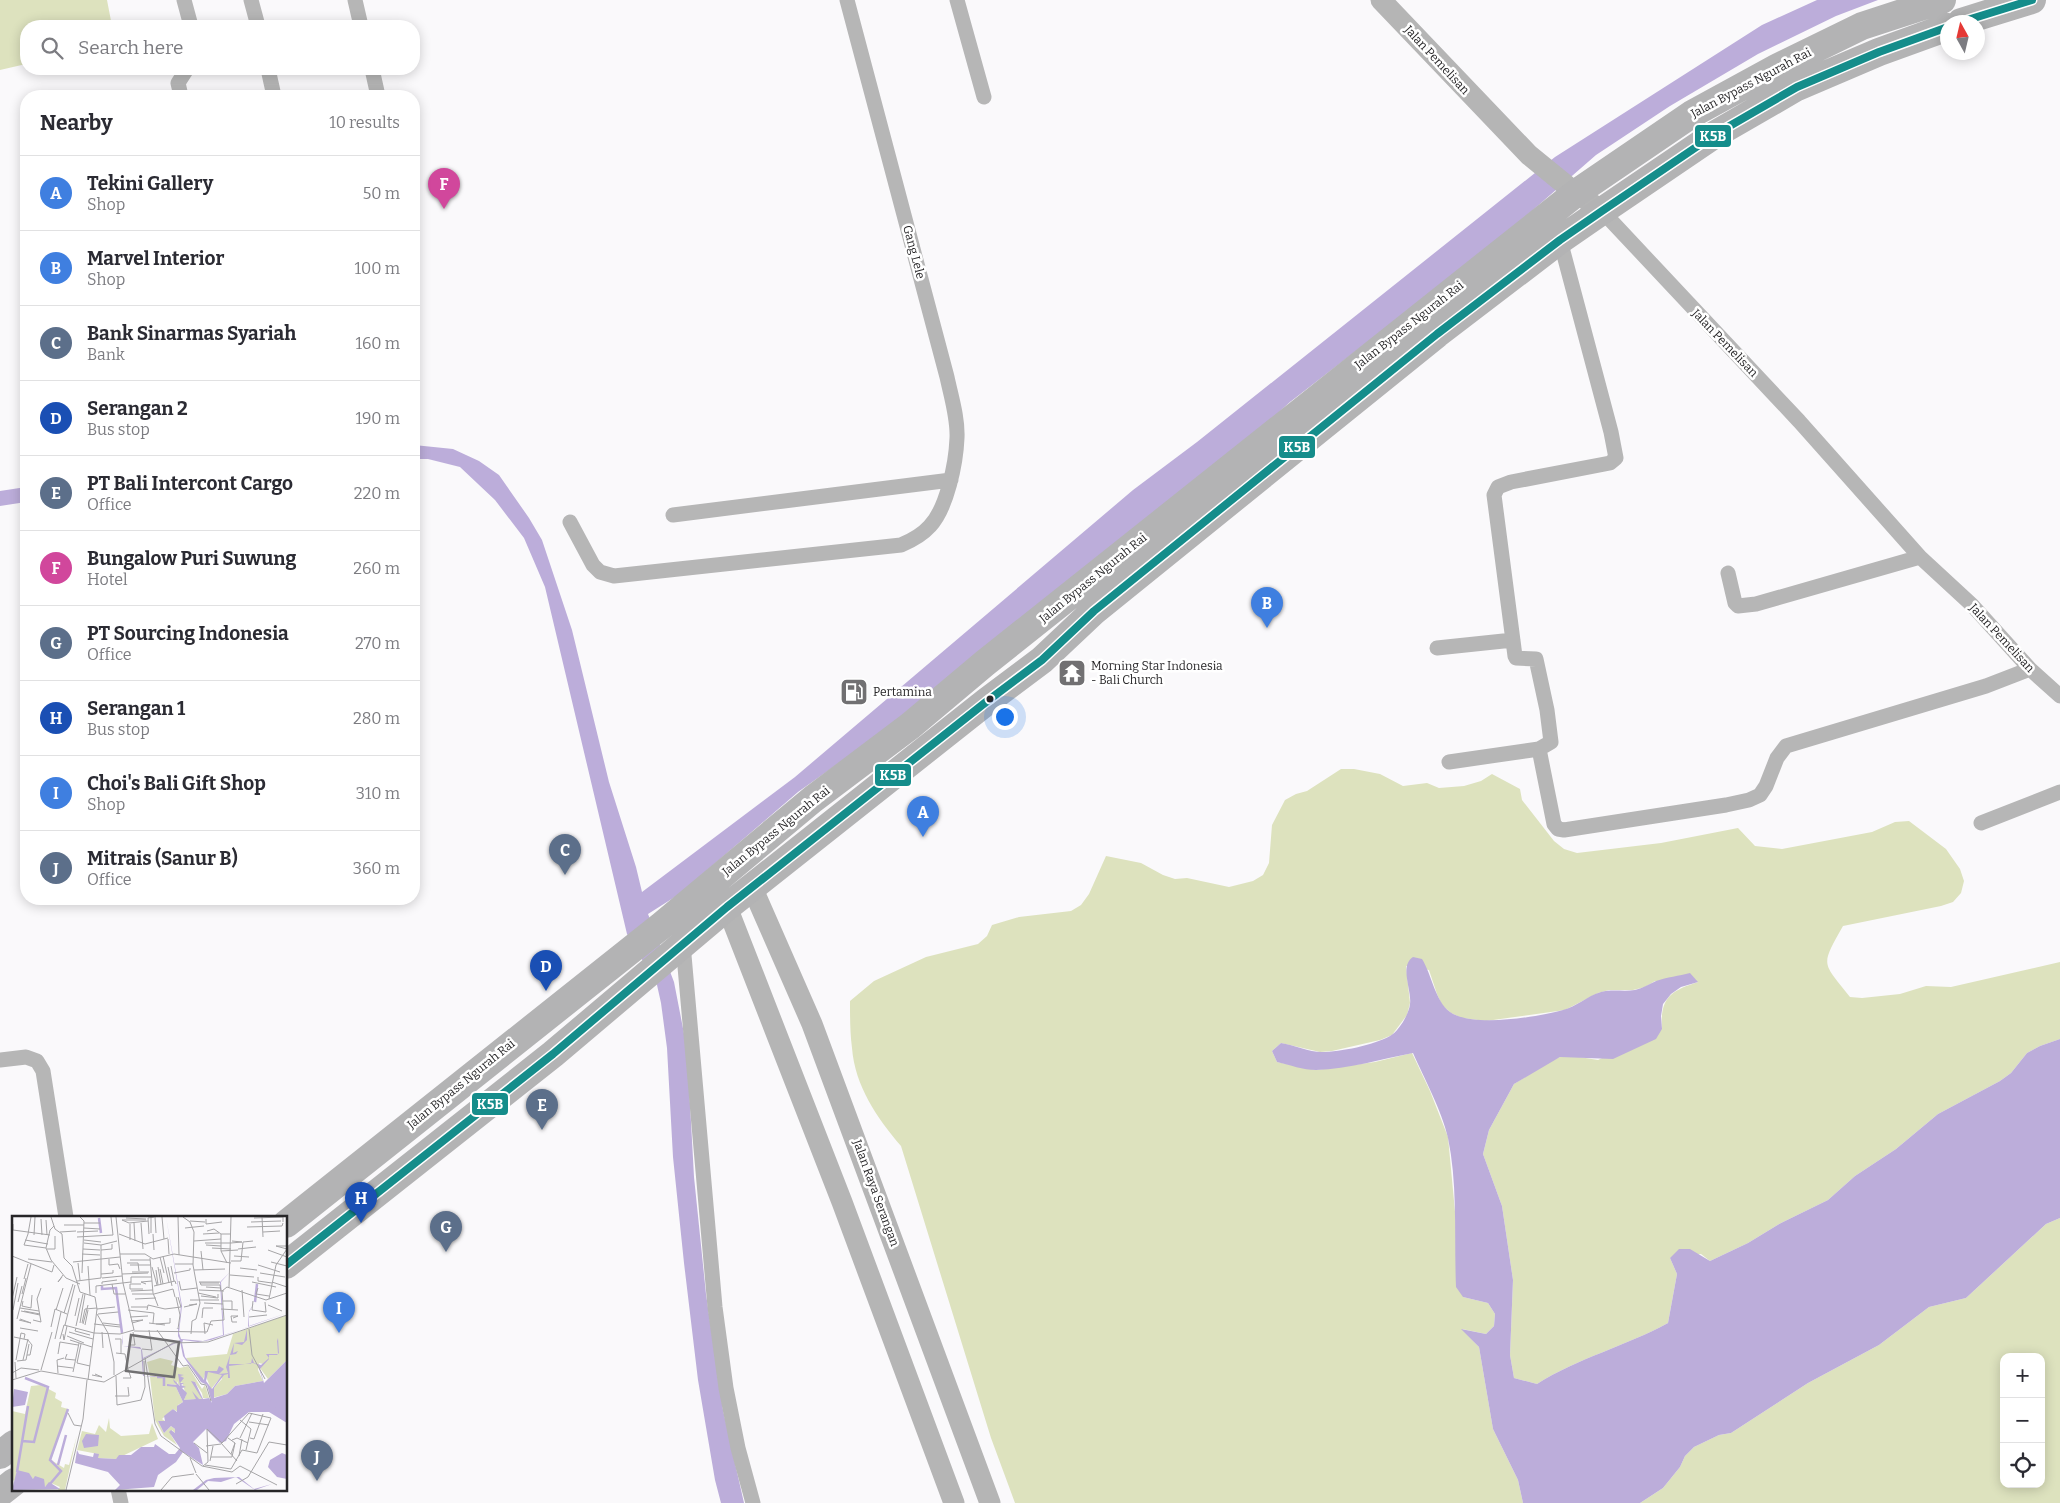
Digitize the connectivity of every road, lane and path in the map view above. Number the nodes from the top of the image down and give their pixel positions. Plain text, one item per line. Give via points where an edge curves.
1 (184, 0) edge
2 (251, 0) edge
3 (355, 0) edge
4 (847, 0) edge
5 (957, 0) edge
6 (1381, 0) edge
7 (1942, 0) edge
8 (2032, 0) edge
9 (1984, 15) edge
10 (189, 20) edge
11 (256, 20) edge
12 (360, 20) edge
13 (1940, 30) edge
14 (183, 75) edge
15 (269, 75) edge
16 (373, 75) edge
17 (180, 90) edge
18 (273, 90) edge
19 (377, 90) edge
20 (984, 97) dead end
21 (1572, 190) junction
22 (1602, 211) junction
23 (1560, 240) junction
24 (951, 480) junction
25 (673, 515) dead end
26 (570, 522) dead end
27 (1920, 557) junction
28 (1728, 573) dead end
29 (1513, 640) junction
30 (1437, 648) dead end
31 (2030, 669) junction
32 (2060, 696) edge
33 (910, 726) junction
34 (940, 739) junction
35 (1539, 749) junction
36 (1449, 762) dead end
37 (2060, 792) edge
38 (1981, 823) dead end
39 (752, 887) junction
40 (727, 907) junction
41 (679, 947) junction
42 (0, 1060) edge
43 (66, 1216) edge
44 (288, 1222) edge
45 (288, 1263) edge
46 (12, 1446) edge
47 (0, 1455) edge
48 (12, 1484) edge
49 (118, 1490) edge
50 (0, 1493) edge
51 (121, 1503) edge
52 (753, 1503) edge
53 (954, 1503) edge
54 (990, 1503) edge

1 - 10 street
2 - 11 street
3 - 12 street
4 - 24 street, Gang Lele via 947,377 957,437
5 - 20 street
6 - 21 street, Jalan Pemelisan via 1529,155
7 - 21 highway, Jalan Bypass Ngurah Rai via 1862,26 1778,67 1692,114
8 - 9 highway
13 - 22 highway, Jalan Bypass Ngurah Rai via 1797,87 1714,135
14 - 17 street via 178,83
15 - 18 street
16 - 19 street
21 - 22 street, Jalan Pemelisan
21 - 33 highway, Jalan Bypass Ngurah Rai
22 - 23 highway, Jalan Bypass Ngurah Rai
22 - 27 street, Jalan Pemelisan via 1799,421
23 - 29 street via 1616,458 1610,464 1498,487 1494,495
23 - 34 highway, Jalan Bypass Ngurah Rai via 1437,334 1094,611 1042,660
24 - 25 street
24 - 26 street, Gang Lele via 932,525 916,539 901,545 614,576 593,566
27 - 28 street via 1756,604 1738,606
27 - 31 street, Jalan Pemelisan via 1972,605
29 - 30 street
29 - 35 street via 1516,658 1537,660 1551,738 1549,745
31 - 32 street, Jalan Pemelisan
31 - 35 street via 1986,686 1786,746 1760,795 1726,805 1558,829 1552,816
33 - 34 highway
33 - 44 highway, Jalan Bypass Ngurah Rai via 813,799 661,926
34 - 39 highway, Jalan Bypass Ngurah Rai
35 - 36 street
37 - 38 street
39 - 40 highway, Jalan Bypass Ngurah Rai
39 - 54 street, Jalan Raya Serangan via 812,1024
40 - 41 highway, Jalan Bypass Ngurah Rai
40 - 53 street
41 - 45 highway, Jalan Bypass Ngurah Rai via 553,1054
41 - 52 street via 715,1307 726,1388
42 - 43 street via 26,1057 37,1061 43,1071
46 - 47 highway
48 - 50 highway
49 - 51 street

